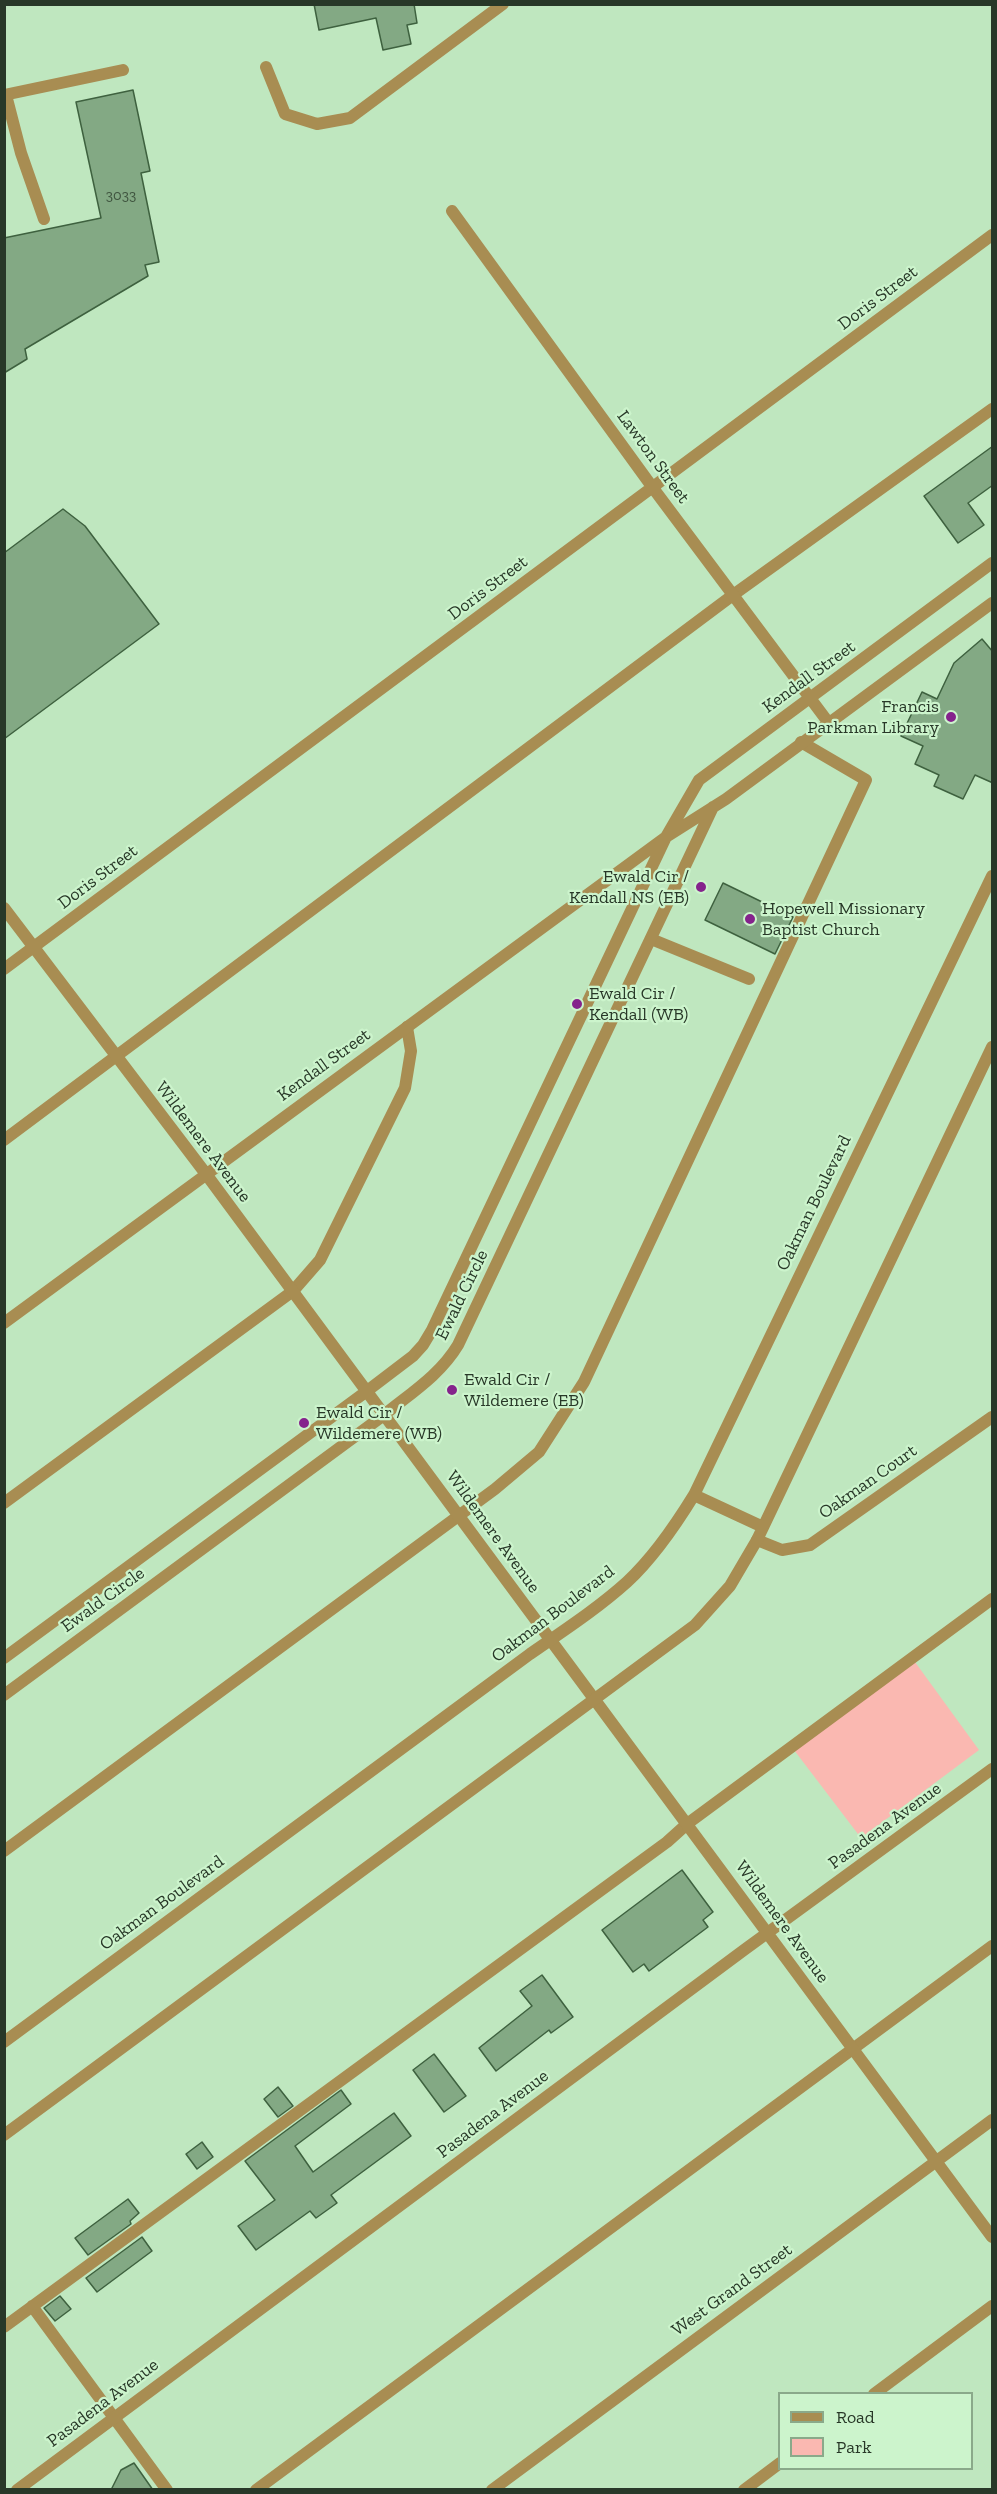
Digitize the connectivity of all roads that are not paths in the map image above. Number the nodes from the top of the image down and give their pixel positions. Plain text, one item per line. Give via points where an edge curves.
1 (503, 4) edge
2 (266, 67) dead end
3 (123, 70) dead end
4 (5, 95) edge
5 (452, 211) dead end
6 (44, 219) dead end
7 (993, 235) edge
8 (993, 409) edge
9 (653, 488) junction
10 (993, 563) edge
11 (733, 595) junction
12 (993, 603) edge
13 (811, 698) junction
14 (828, 722) junction
15 (801, 742) junction
16 (714, 806) junction
17 (666, 837) junction
18 (993, 876) edge
19 (4, 908) edge
20 (651, 939) junction
21 (33, 948) junction
22 (4, 969) edge
23 (749, 979) dead end
24 (407, 1027) junction
25 (993, 1047) edge
26 (116, 1057) junction
27 (4, 1140) edge
28 (206, 1174) junction
29 (292, 1291) junction
30 (4, 1323) edge
31 (367, 1391) junction
32 (384, 1415) junction
33 (993, 1417) edge
34 (694, 1495) junction
35 (4, 1503) edge
36 (458, 1515) junction
37 (763, 1527) junction
38 (757, 1540) junction
39 (993, 1599) edge
40 (551, 1640) junction
41 (4, 1658) edge
42 (4, 1695) edge
43 (595, 1700) junction
44 (993, 1769) edge
45 (687, 1824) junction
46 (4, 1851) edge
47 (768, 1933) junction
48 (993, 1946) edge
49 (4, 2042) edge
50 (853, 2049) junction
51 (993, 2120) edge
52 (4, 2135) edge
53 (937, 2162) junction
54 (993, 2237) edge
55 (32, 2306) junction
56 (993, 2306) edge
57 (4, 2327) edge
58 (877, 2392) edge
59 (114, 2418) junction
60 (778, 2464) edge
61 (17, 2490) edge
62 (167, 2490) edge
63 (256, 2490) edge
64 (492, 2490) edge
65 (744, 2490) edge

1 - 2 street via 350,118 317,124 285,114
3 - 4 street
4 - 6 street
5 - 9 street, Lawton Street
7 - 9 street, Doris Street
8 - 11 street
9 - 11 street, Lawton Street
9 - 21 street, Doris Street
10 - 13 street, Kendall Street
11 - 13 street, Lawton Street
11 - 26 street
12 - 14 street, Kendall Street
13 - 14 street, Lawton Street
13 - 17 street, Kendall Street via 699,780
14 - 15 street, Kendall Street
15 - 16 street, Kendall Street
15 - 36 street via 866,780 584,1382 539,1452
16 - 17 street, Kendall Street
16 - 20 street, Ewald Circle
17 - 24 street, Kendall Street
17 - 31 street, Ewald Circle via 432,1330 412,1356
18 - 34 street, Oakman Boulevard
19 - 21 street, Wildemere Avenue
20 - 23 street
20 - 32 street, Ewald Circle via 458,1345 438,1372
21 - 22 street, Doris Street
21 - 26 street, Wildemere Avenue
24 - 28 street, Kendall Street
24 - 29 street via 411,1051 405,1088 320,1260
25 - 37 street
26 - 27 street
26 - 28 street, Wildemere Avenue
28 - 29 street, Wildemere Avenue
28 - 30 street, Kendall Street
29 - 31 street, Wildemere Avenue
29 - 35 street
31 - 32 street, Wildemere Avenue
31 - 41 street, Ewald Circle
32 - 36 street, Wildemere Avenue
32 - 42 street, Ewald Circle
33 - 38 street, Oakman Court via 810,1545 782,1550
34 - 37 street
34 - 40 street, Oakman Boulevard via 671,1533 628,1581
36 - 40 street, Wildemere Avenue
36 - 46 street
37 - 38 street
38 - 43 street via 730,1586 695,1625
39 - 45 street
40 - 43 street, Wildemere Avenue
40 - 49 street, Oakman Boulevard
43 - 45 street, Wildemere Avenue
43 - 52 street
44 - 47 street, Pasadena Avenue
45 - 47 street, Wildemere Avenue
45 - 55 street
47 - 50 street, Wildemere Avenue
47 - 59 street, Pasadena Avenue
48 - 50 street
50 - 53 street, Wildemere Avenue
50 - 63 street
51 - 53 street, West Grand Street
53 - 54 street, Wildemere Avenue
53 - 64 street, West Grand Street
55 - 57 street
55 - 59 street
56 - 58 street
59 - 61 street, Pasadena Avenue
59 - 62 street
60 - 65 street

